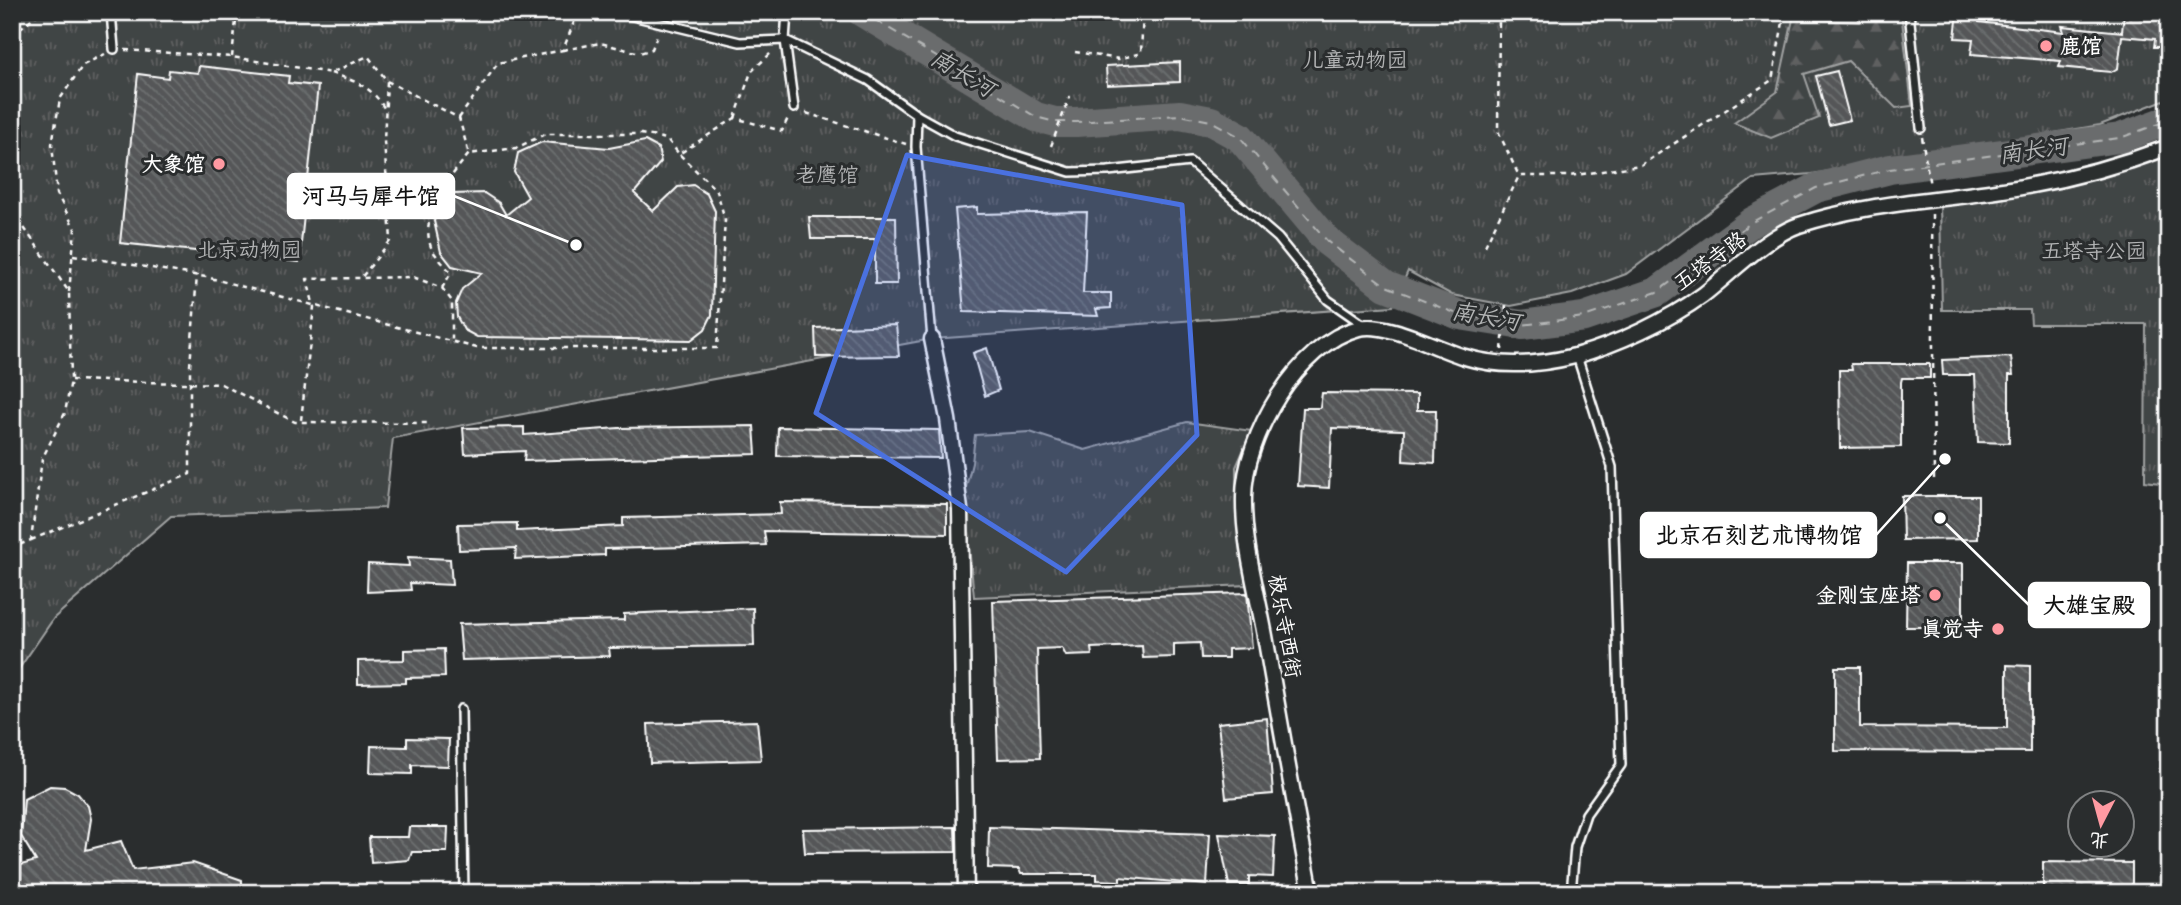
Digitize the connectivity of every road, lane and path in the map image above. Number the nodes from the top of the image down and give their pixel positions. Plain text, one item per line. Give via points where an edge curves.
1 (40, 12) edge
2 (111, 12) edge
3 (237, 12) edge
4 (578, 12) edge
5 (616, 12) edge
6 (788, 12) edge
7 (1143, 12) edge
8 (1499, 12) edge
9 (1785, 12) edge
10 (1909, 12) edge
11 (662, 23) junction
12 (12, 35) edge
13 (785, 40) junction
14 (114, 49) junction
15 (564, 50) junction
16 (1075, 52) dead end
17 (232, 57) junction
18 (331, 73) junction
19 (387, 82) junction
20 (1070, 96) dead end
21 (794, 108) junction
22 (386, 111) junction
23 (917, 115) junction
24 (735, 117) junction
25 (459, 118) junction
26 (1921, 128) joint
27 (1051, 146) dead end
28 (916, 147) junction
29 (2169, 147) edge
30 (470, 154) junction
31 (679, 154) junction
32 (1519, 176) junction
33 (12, 180) edge
34 (1931, 193) junction
35 (1485, 246) dead end
36 (72, 255) junction
37 (197, 275) junction
38 (361, 278) junction
39 (442, 288) junction
40 (69, 292) junction
41 (1506, 305) dead end
42 (314, 307) junction
43 (1367, 328) junction
44 (932, 339) joint
45 (452, 342) junction
46 (1577, 355) junction
47 (1501, 364) junction
48 (71, 380) junction
49 (190, 385) junction
50 (301, 422) junction
51 (432, 423) dead end
52 (1934, 483) dead end
53 (31, 540) junction
54 (12, 548) edge
55 (461, 709) dead end
56 (464, 893) edge
57 (965, 893) edge
58 (1311, 893) edge
59 (1571, 893) edge

1 - 12 path
2 - 14 lane
3 - 17 path
4 - 15 path
5 - 11 lane
6 - 13 lane
7 - 16 path via 1141,52 1119,59
8 - 32 path via 1498,131
9 - 32 path via 1772,80 1652,159 1641,165 1569,176
10 - 26 lane
11 - 13 lane via 740,42
11 - 15 path via 652,49 640,53 600,43
13 - 21 lane
13 - 23 lane via 868,80
13 - 24 path via 751,72
14 - 17 path
14 - 36 path via 83,65 60,99 52,144 57,194 75,229
15 - 25 path via 498,62
17 - 18 path
18 - 19 path via 368,56
18 - 22 path via 376,93
19 - 22 path
19 - 25 path
20 - 27 path
21 - 24 path via 782,131
21 - 28 path
22 - 38 path via 391,240
23 - 28 lane
23 - 43 lane via 955,136 1070,172 1191,162 1278,238 1328,300
24 - 31 path
25 - 30 path
26 - 34 path
28 - 44 lane
29 - 34 street, 五塔寺路 via 2116,167 1998,191
30 - 31 path via 516,148 545,134 641,135 667,139
30 - 39 path via 431,211 426,230 432,250 451,273
31 - 45 path via 717,191 725,220 717,348 477,348
32 - 35 path
33 - 40 path via 20,222
34 - 46 street, 五塔寺路 via 1794,227 1699,298 1623,338
34 - 52 path
36 - 37 path
36 - 40 path
37 - 42 path
37 - 49 path
38 - 39 path via 413,276
38 - 42 path via 307,279
39 - 45 path via 452,300
40 - 48 path
41 - 47 path
42 - 45 path
42 - 50 path
43 - 47 street, 五塔寺路
43 - 58 street, 极乐寺西街 via 1360,327 1325,345 1291,374 1263,425 1244,496
44 - 57 street via 960,509
46 - 47 street, 五塔寺路 via 1534,364
46 - 59 lane via 1612,467 1621,765 1586,814 1575,847
48 - 49 path
48 - 53 path via 65,413 42,459
49 - 50 path via 221,384
49 - 53 path via 190,474
50 - 51 path
53 - 54 path
55 - 56 lane

